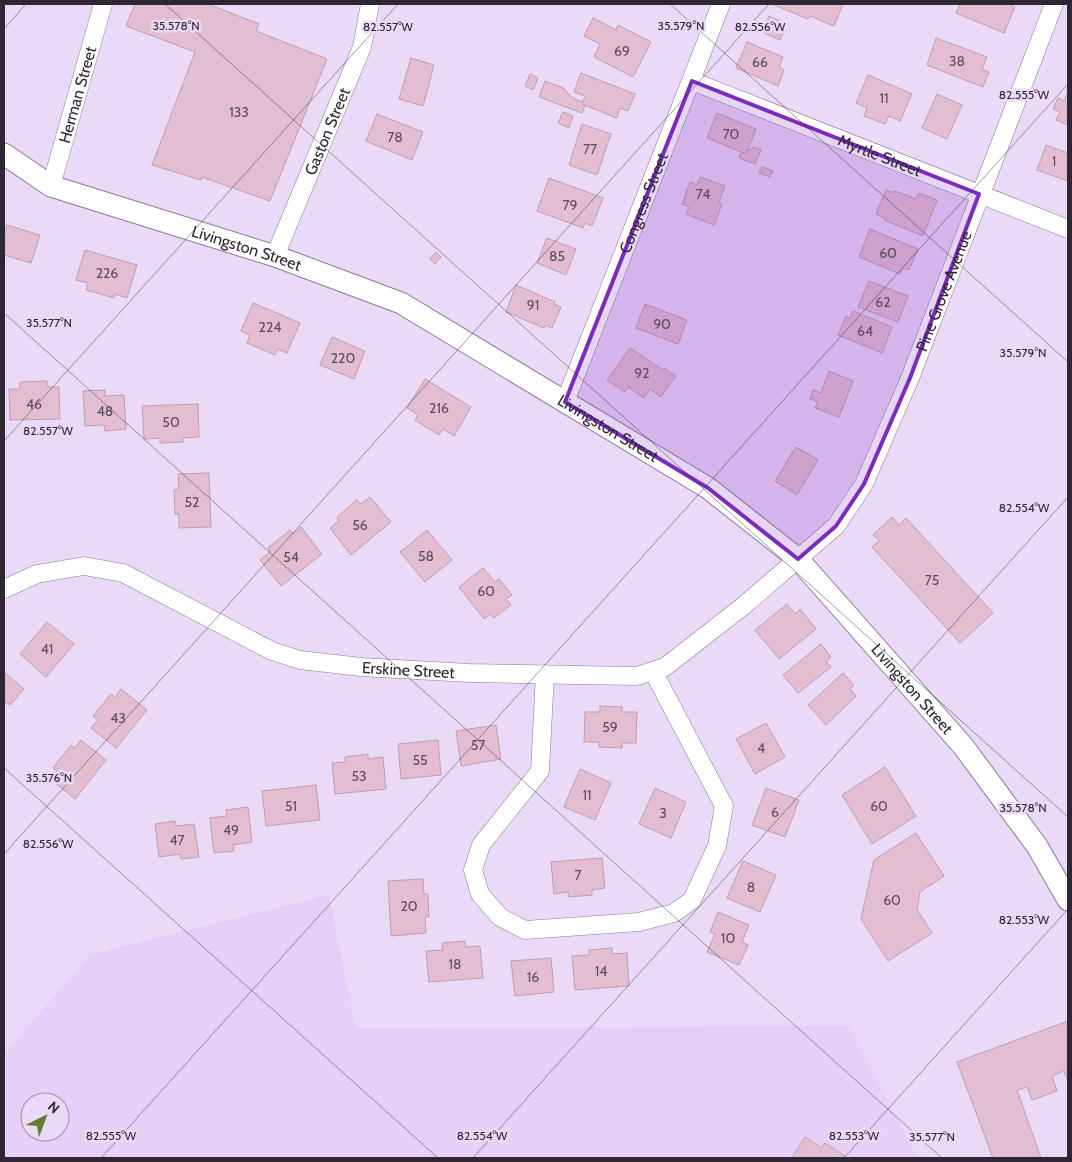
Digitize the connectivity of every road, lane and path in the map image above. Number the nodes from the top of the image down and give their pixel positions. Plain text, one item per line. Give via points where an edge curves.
1 (103, 4) edge
2 (370, 4) edge
3 (721, 4) edge
4 (1054, 4) edge
5 (692, 81) junction
6 (4, 154) edge
7 (51, 186) junction
8 (980, 194) junction
9 (1068, 229) edge
10 (275, 256) junction
11 (565, 402) junction
12 (798, 559) junction
13 (4, 589) edge
14 (653, 671) junction
15 (545, 674) junction
16 (1068, 900) edge

1 - 7 street, Herman Street
2 - 10 street, Gaston Street via 362,47
3 - 5 street, Congress Street
4 - 8 street, Pine Grove Avenue
5 - 8 street, Myrtle Street
5 - 11 street, Congress Street
6 - 7 street, Livingston Street
7 - 10 street, Livingston Street
8 - 9 street, Myrtle Street
8 - 12 street, Pine Grove Avenue via 910,378 864,484 836,526
10 - 11 street, Livingston Street via 401,303
11 - 12 street, Livingston Street via 708,488
12 - 14 street, Erskine Street via 702,639 665,667
12 - 16 street, Livingston Street via 963,746 1037,846
13 - 15 street, Erskine Street via 37,574 84,566 123,573 272,651 300,660 361,667
14 - 15 street, Erskine Street via 637,676
14 - 15 street via 724,806 717,846 692,900 674,913 639,922 525,930 500,917 480,894 473,870 481,845 540,771

